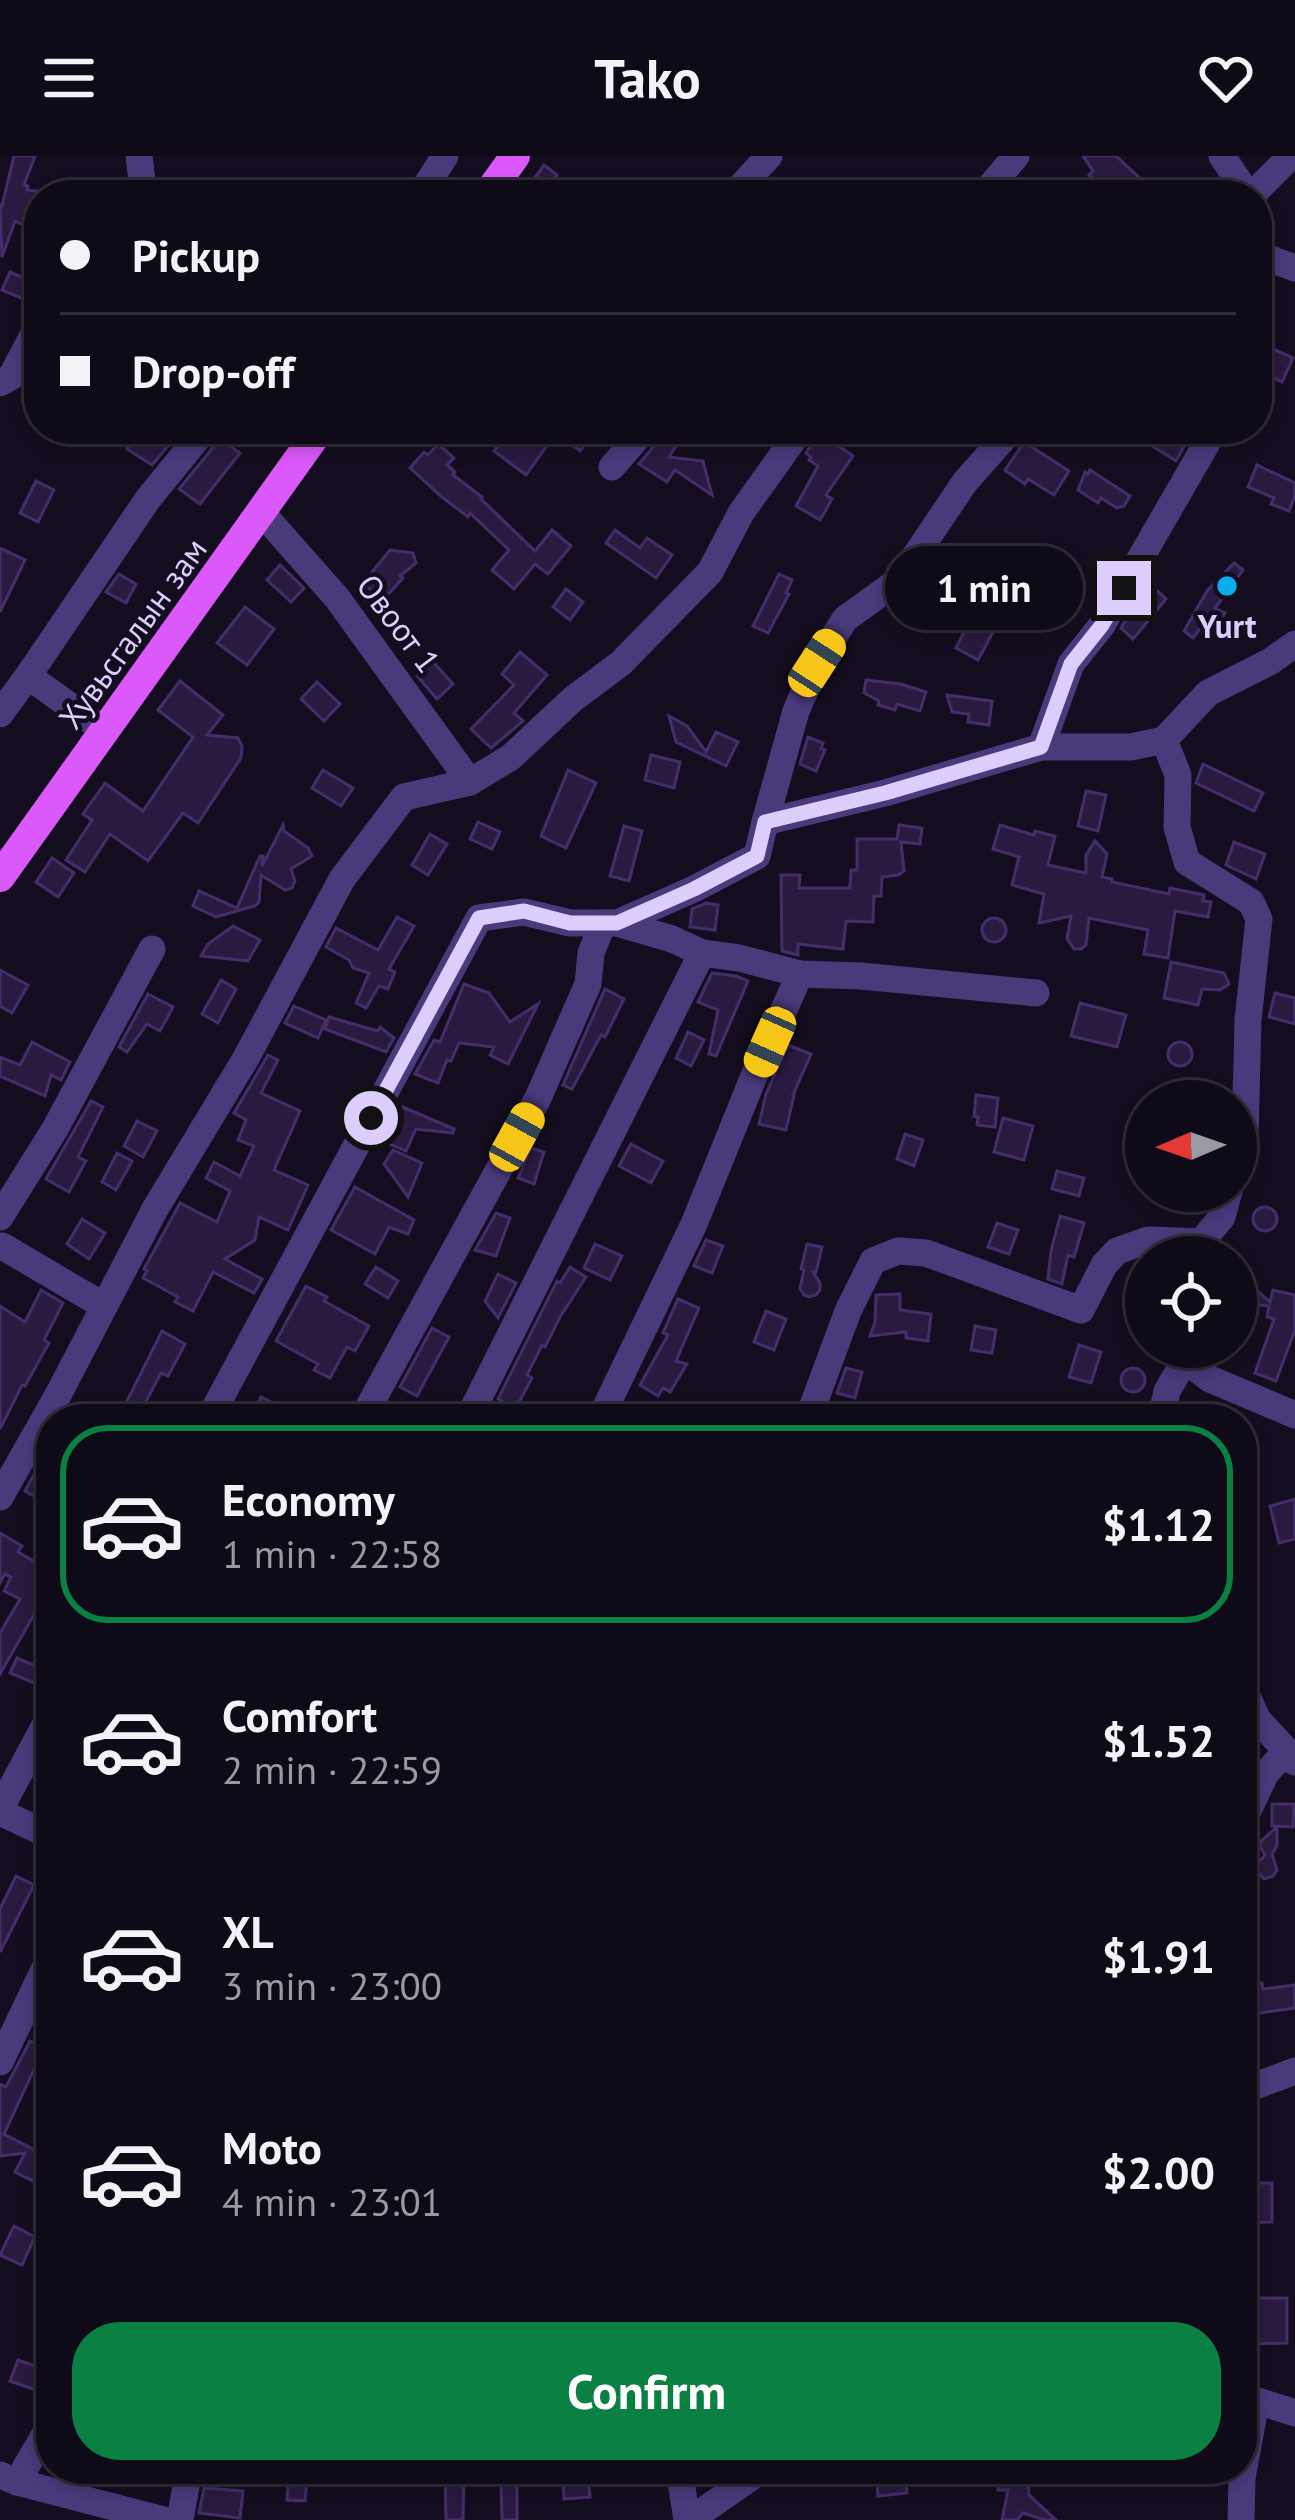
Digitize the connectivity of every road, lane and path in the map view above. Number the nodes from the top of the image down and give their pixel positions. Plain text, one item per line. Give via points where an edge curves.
1 (160, 156) edge
2 (769, 156) edge
3 (1016, 156) edge
4 (1291, 156) edge
5 (137, 177) edge
6 (747, 180) edge
7 (996, 180) edge
8 (1266, 180) edge
9 (24, 352) edge
10 (0, 383) edge
11 (193, 444) edge
12 (310, 444) edge
13 (632, 444) edge
14 (790, 444) edge
15 (999, 444) edge
16 (1209, 444) edge
17 (612, 467) dead end
18 (262, 513) junction
19 (1295, 644) edge
20 (28, 676) junction
21 (0, 714) edge
22 (106, 731) junction
23 (1164, 740) junction
24 (1041, 747) junction
25 (470, 782) junction
26 (765, 822) junction
27 (0, 877) edge
28 (610, 923) junction
29 (152, 949) dead end
30 (702, 953) junction
31 (800, 974) junction
32 (1036, 993) dead end
33 (1246, 1080) edge
34 (0, 1217) edge
35 (0, 1245) edge
36 (1125, 1248) edge
37 (104, 1306) junction
38 (1179, 1368) edge
39 (1200, 1368) edge
40 (51, 1404) edge
41 (217, 1404) edge
42 (370, 1404) edge
43 (476, 1404) edge
44 (607, 1404) edge
45 (814, 1404) edge
46 (1165, 1404) edge
47 (1295, 1415) edge
48 (36, 1431) edge
49 (0, 1497) edge
50 (1257, 1718) edge
51 (36, 1742) edge
52 (1288, 1759) edge
53 (1257, 1794) edge
54 (0, 1810) edge
55 (36, 1828) edge
56 (36, 1986) edge
57 (0, 2062) edge
58 (1295, 2071) edge
59 (1257, 2085) edge
60 (1257, 2401) edge
61 (1295, 2413) edge
62 (36, 2443) edge
63 (8, 2479) edge
64 (186, 2484) edge
65 (682, 2484) edge
66 (741, 2484) edge
67 (1242, 2484) edge
68 (164, 2520) edge
69 (180, 2520) edge
70 (688, 2520) edge
71 (1240, 2520) edge

1 - 5 street
2 - 6 street
3 - 7 street
4 - 8 street
9 - 10 street
11 - 20 street
12 - 18 main road, Хувьсгалын зам
13 - 17 street
14 - 25 street via 710,572 621,663 511,758
15 - 26 street via 899,580 845,619 817,663
16 - 24 street via 1071,664
18 - 22 main road, Хувьсгалын зам
18 - 25 street, Овоот 1 via 337,598
19 - 23 street via 1208,693
20 - 21 street
20 - 22 street
22 - 27 main road, Хувьсгалын зам
23 - 24 street
23 - 33 street via 1178,775 1177,827 1187,862 1251,902 1259,920
24 - 26 street
25 - 37 street via 404,797 342,879
26 - 28 street via 757,856
28 - 30 street
28 - 41 street via 524,911 479,918
28 - 42 street via 591,953 589,984 538,1098
29 - 34 street
30 - 31 street
30 - 43 street
31 - 32 street
31 - 44 street
35 - 37 street
36 - 45 street via 1104,1264 1081,1310 926,1253 898,1251 873,1261
37 - 40 street
38 - 46 street
39 - 47 street
48 - 49 street
50 - 52 street
51 - 54 street
52 - 53 street
54 - 55 street
56 - 57 street
58 - 59 street
60 - 61 street
62 - 63 street
63 - 68 street
64 - 69 street
65 - 70 street
66 - 70 street
67 - 71 street

